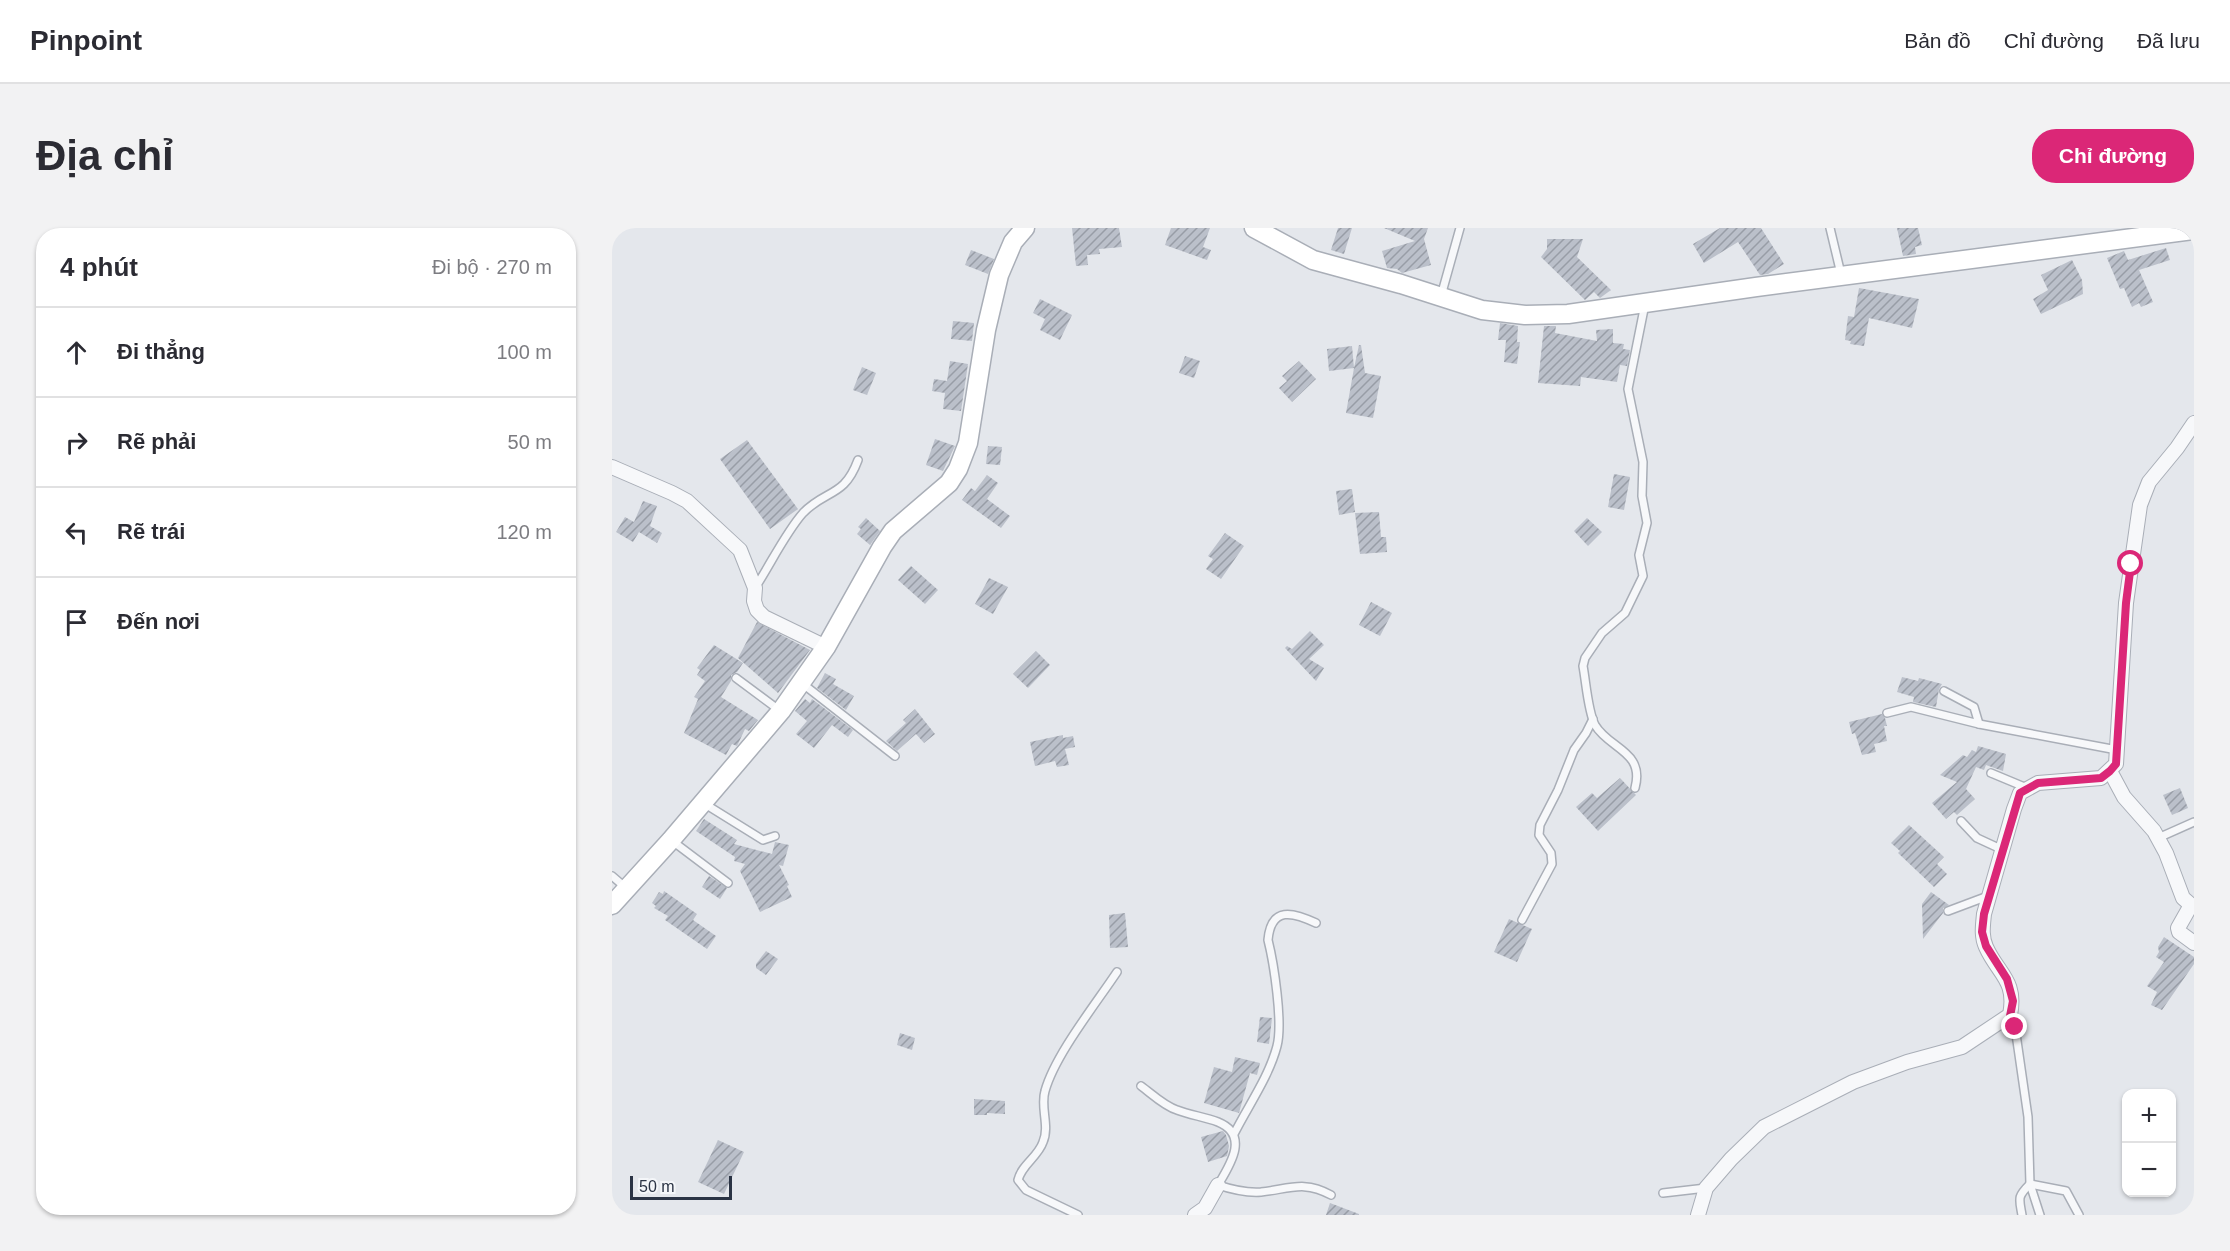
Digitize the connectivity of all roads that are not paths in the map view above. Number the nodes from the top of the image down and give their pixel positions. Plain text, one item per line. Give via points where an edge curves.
1 (1025, 228) edge
2 (1254, 228) edge
3 (1460, 228) edge
4 (1830, 228) edge
5 (2194, 230) edge
6 (2146, 232) edge
7 (1842, 276) junction
8 (1442, 296) junction
9 (1646, 304) junction
10 (2194, 423) edge
11 (858, 460) dead end
12 (612, 467) edge
13 (755, 588) junction
14 (826, 647) junction
15 (736, 678) dead end
16 (801, 682) junction
17 (1944, 691) dead end
18 (781, 711) junction
19 (1887, 713) dead end
20 (1593, 719) junction
21 (1979, 724) junction
22 (2116, 750) junction
23 (895, 756) dead end
24 (2110, 771) junction
25 (1991, 772) dead end
26 (1635, 788) dead end
27 (2027, 788) junction
28 (703, 802) junction
29 (1961, 821) dead end
30 (2194, 822) edge
31 (775, 836) dead end
32 (2158, 838) junction
33 (671, 840) junction
34 (2003, 850) junction
35 (612, 876) edge
36 (728, 883) dead end
37 (626, 888) junction
38 (1990, 895) junction
39 (612, 905) edge
40 (2192, 905) edge
41 (1948, 911) dead end
42 (1522, 920) dead end
43 (1316, 923) dead end
44 (2193, 946) edge
45 (1117, 972) dead end
46 (2010, 1016) junction
47 (1142, 1086) dead end
48 (1234, 1134) junction
49 (2030, 1184) junction
50 (1218, 1185) junction
51 (1706, 1188) junction
52 (1663, 1193) dead end
53 (1331, 1195) dead end
54 (1078, 1215) edge
55 (1195, 1215) edge
56 (1698, 1215) edge
57 (2022, 1215) edge
58 (2040, 1215) edge
59 (2079, 1215) edge

1 - 14 street via 1013,242 999,275 968,443 958,469 949,483 893,531
2 - 8 street via 1313,261
3 - 8 lane
4 - 7 lane
5 - 6 street
6 - 7 street
7 - 9 street
8 - 9 street via 1482,310 1525,315
9 - 20 lane via 1628,389 1643,462 1642,496 1647,523 1639,555 1643,576 1625,613 1602,633 1585,658 1583,666
10 - 22 street via 2149,482 2140,505 2126,603
11 - 13 lane via 843,487 804,513
12 - 13 street via 687,501 740,550
13 - 14 street via 754,601 764,617
14 - 16 street
15 - 18 lane
16 - 18 street
16 - 23 lane
17 - 21 lane via 1974,707
18 - 28 street
19 - 21 lane via 1911,707
20 - 26 lane via 1596,727 1632,760
20 - 42 lane via 1574,750 1540,825 1539,835 1551,853 1552,864
21 - 22 lane
22 - 24 street via 2116,764
24 - 27 street via 2101,778 2038,783
24 - 32 street via 2124,797
25 - 27 lane
27 - 34 street via 2020,793
28 - 31 lane via 763,840
28 - 33 street
29 - 34 lane via 1977,838
30 - 32 lane
32 - 40 street via 2183,898
33 - 36 lane
33 - 37 street
34 - 38 street
35 - 37 lane
37 - 39 street
38 - 41 lane
38 - 46 street via 1982,932 1986,946 2007,979 2013,1001
40 - 44 street via 2178,928
43 - 48 lane via 1292,913 1274,920 1269,930 1278,1044
45 - 54 lane via 1044,1093 1043,1144 1021,1170 1018,1180 1026,1190
46 - 49 lane via 2028,1117
46 - 51 street via 1962,1047 1853,1082 1764,1126
47 - 48 lane via 1175,1110 1218,1122
48 - 50 lane via 1232,1162
49 - 57 lane via 2020,1194
49 - 58 lane
49 - 59 lane via 2066,1191
50 - 53 lane via 1259,1192 1316,1186
50 - 55 street via 1205,1208
51 - 52 lane
51 - 56 street

